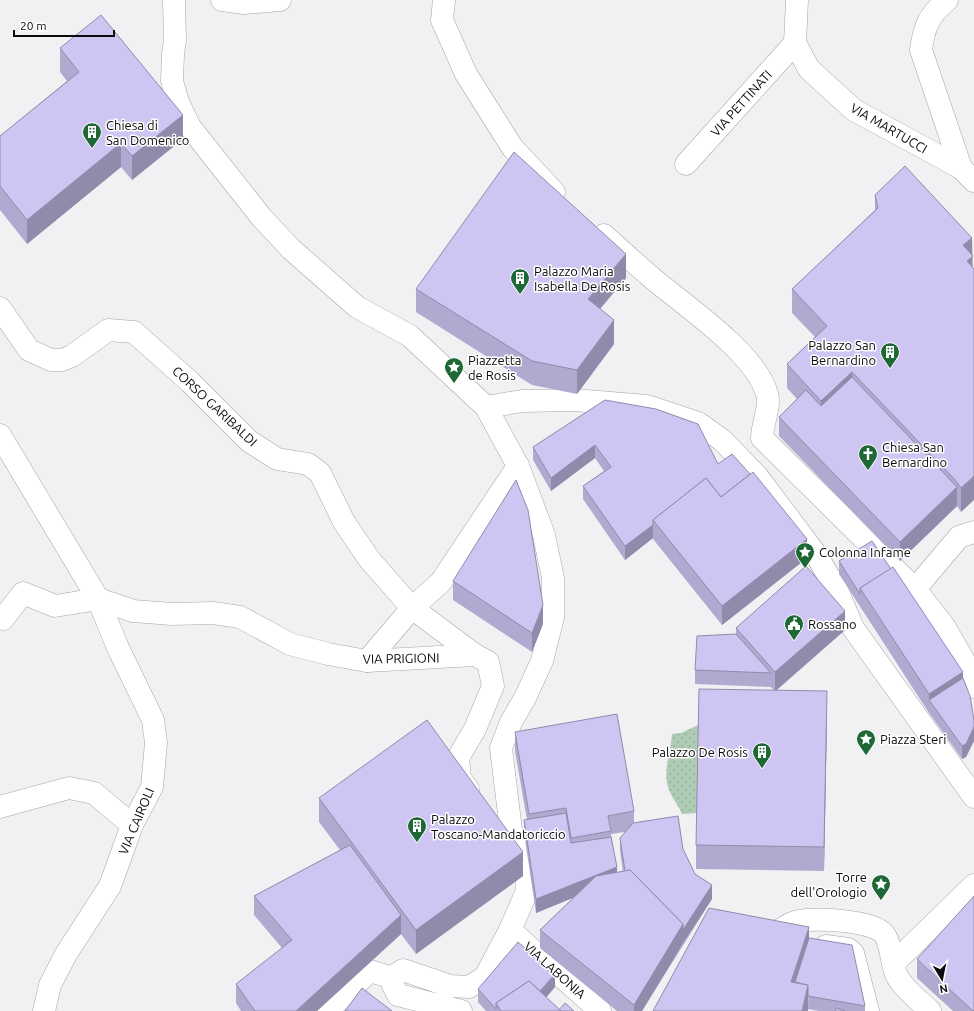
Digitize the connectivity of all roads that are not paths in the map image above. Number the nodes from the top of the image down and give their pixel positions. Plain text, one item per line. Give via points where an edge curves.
1 (174, 0) edge
2 (222, 0) edge
3 (280, 0) edge
4 (444, 0) edge
5 (797, 0) edge
6 (947, 0) edge
7 (795, 42) junction
8 (686, 164) dead end
9 (967, 174) edge
10 (567, 204) edge
11 (591, 224) edge
12 (0, 308) edge
13 (486, 408) junction
14 (0, 435) edge
15 (518, 466) junction
16 (974, 532) edge
17 (915, 589) junction
18 (98, 599) junction
19 (412, 608) junction
20 (0, 618) edge
21 (475, 655) junction
22 (366, 661) junction
23 (974, 687) edge
24 (974, 797) edge
25 (0, 807) edge
26 (132, 825) junction
27 (510, 830) junction
28 (974, 886) edge
29 (746, 928) edge
30 (510, 930) junction
31 (775, 933) junction
32 (894, 963) junction
33 (393, 978) junction
34 (44, 1011) edge
35 (327, 1011) edge
36 (461, 1011) edge
37 (600, 1011) edge
38 (868, 1011) edge
39 (930, 1011) edge

1 - 13 street via 172,81 178,102 190,127 262,218 291,249 357,307 410,336
2 - 3 street via 244,3
4 - 10 street via 442,20 466,74 512,147
5 - 7 street
6 - 9 street via 935,10 923,34 921,50
7 - 8 street, VIA PETTINATI
7 - 9 street, VIA MARTUCCI via 810,69 854,110
11 - 17 street via 714,328 757,372 767,394 768,409 762,425 762,438
12 - 19 street, CORSO GARIBALDI via 29,350 51,360 62,360 72,356 108,330 134,332 190,382 249,441 278,459 308,464 320,473 344,522 369,559
13 - 15 street
13 - 24 street via 522,401 574,400 647,406 698,423 722,440 757,476 815,553 838,590 853,628
14 - 18 street, VIA CAIROLI
15 - 19 street via 441,582
15 - 27 street via 544,535 553,578 553,617 542,661 511,722 501,748
16 - 17 street via 959,537
17 - 23 street via 944,626 964,661
18 - 20 street via 55,606 23,593 3,620
18 - 22 street, VIA PRIGIONI via 133,611 172,614 213,613 240,618 290,644
18 - 26 street, VIA CAIROLI via 152,720 156,743 152,787
19 - 21 street, CORSO GARIBALDI
19 - 22 street
21 - 22 street, VIA PRIGIONI
21 - 27 street via 488,662 493,686 475,729 458,758 460,778 493,823
25 - 26 street via 69,788 94,793
26 - 34 street, VIA CAIROLI via 110,886 66,954 50,986
27 - 30 street via 520,849 527,891
28 - 32 street
29 - 31 street
30 - 33 street via 485,977 469,987 450,986 408,970 399,972
30 - 37 street, VIA LABONIA
31 - 32 street via 795,922 855,922 872,926 881,930 887,938
31 - 38 street via 802,941 848,949 853,953
32 - 39 street via 897,978
33 - 35 street via 370,971
33 - 36 street via 393,988 398,995

